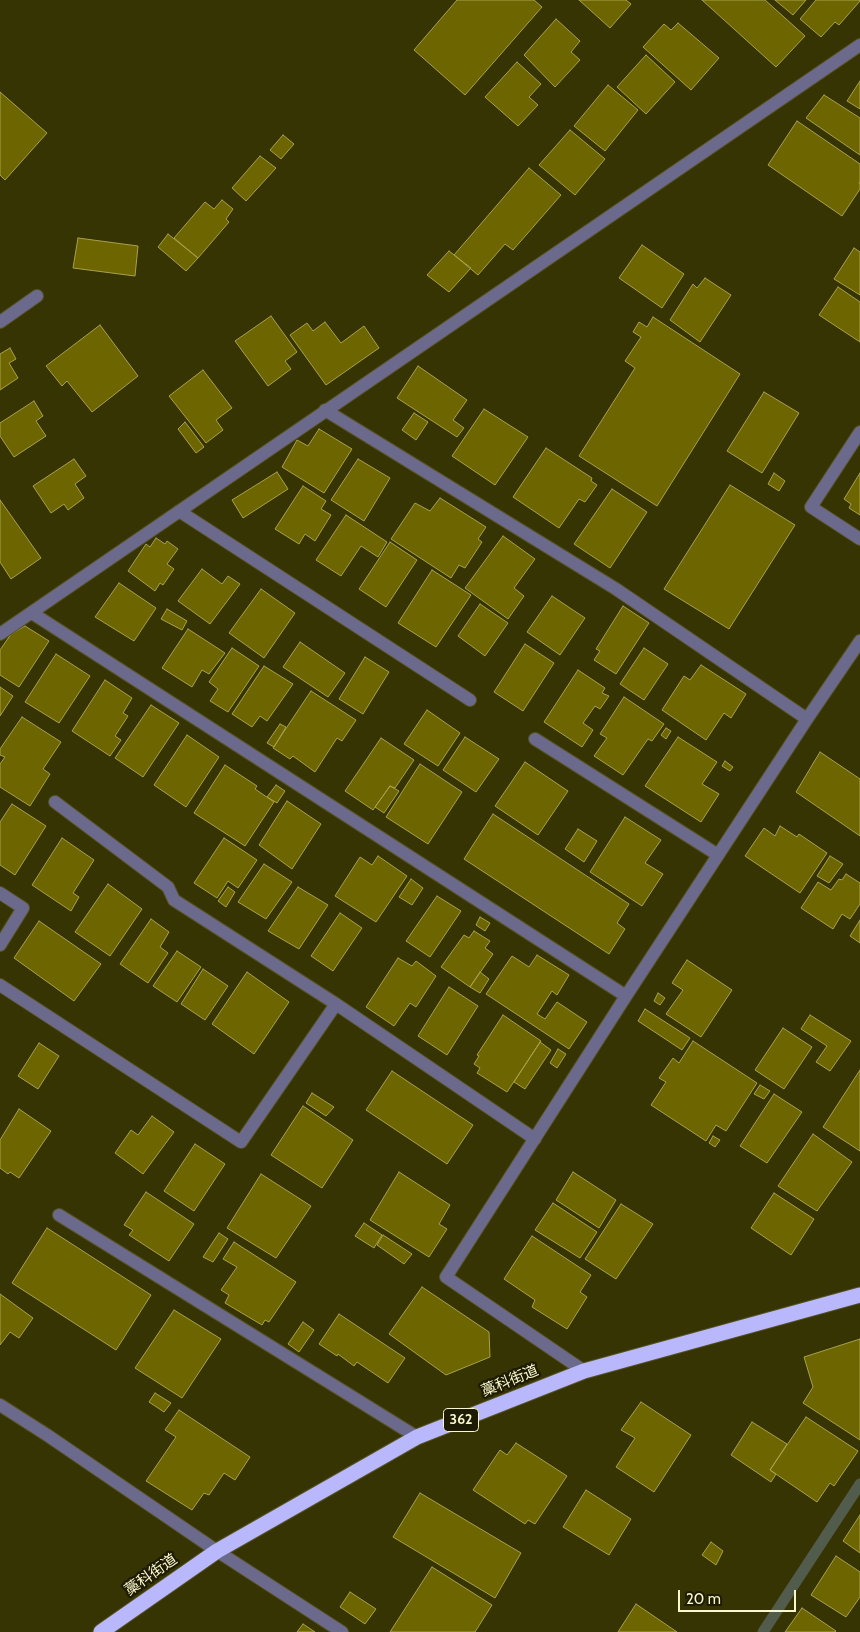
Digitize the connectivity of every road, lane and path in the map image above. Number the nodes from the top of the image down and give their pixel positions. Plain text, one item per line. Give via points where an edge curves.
1 (860, 45) edge
2 (37, 296) dead end
3 (0, 322) edge
4 (325, 410) junction
5 (860, 432) edge
6 (179, 512) junction
7 (860, 539) edge
8 (32, 613) junction
9 (0, 634) edge
10 (860, 641) edge
11 (470, 700) dead end
12 (807, 719) junction
13 (535, 738) dead end
14 (55, 802) dead end
15 (718, 856) junction
16 (0, 893) edge
17 (0, 945) edge
18 (0, 985) edge
19 (626, 996) junction
20 (336, 1004) junction
21 (535, 1139) junction
22 (59, 1215) dead end
23 (860, 1296) edge
24 (584, 1371) junction
25 (0, 1405) edge
26 (417, 1437) junction
27 (217, 1551) junction
28 (101, 1632) edge
29 (342, 1632) edge

1 - 4 street
2 - 3 street
4 - 6 street
4 - 12 street via 616,590
5 - 7 street via 811,507
6 - 8 street
6 - 11 street
8 - 9 street
8 - 19 street
10 - 12 street
12 - 15 street
13 - 15 street
14 - 20 street via 168,887 174,900
15 - 19 street
16 - 17 street via 23,908
18 - 20 street via 241,1142
19 - 21 street
20 - 21 street
21 - 24 street via 446,1278
22 - 26 street
23 - 24 highway, 藁科街道 / 362
24 - 26 highway, 藁科街道 / 362
25 - 27 street
26 - 27 highway, 藁科街道 / 362
27 - 28 highway, 藁科街道 / 362
27 - 29 street

